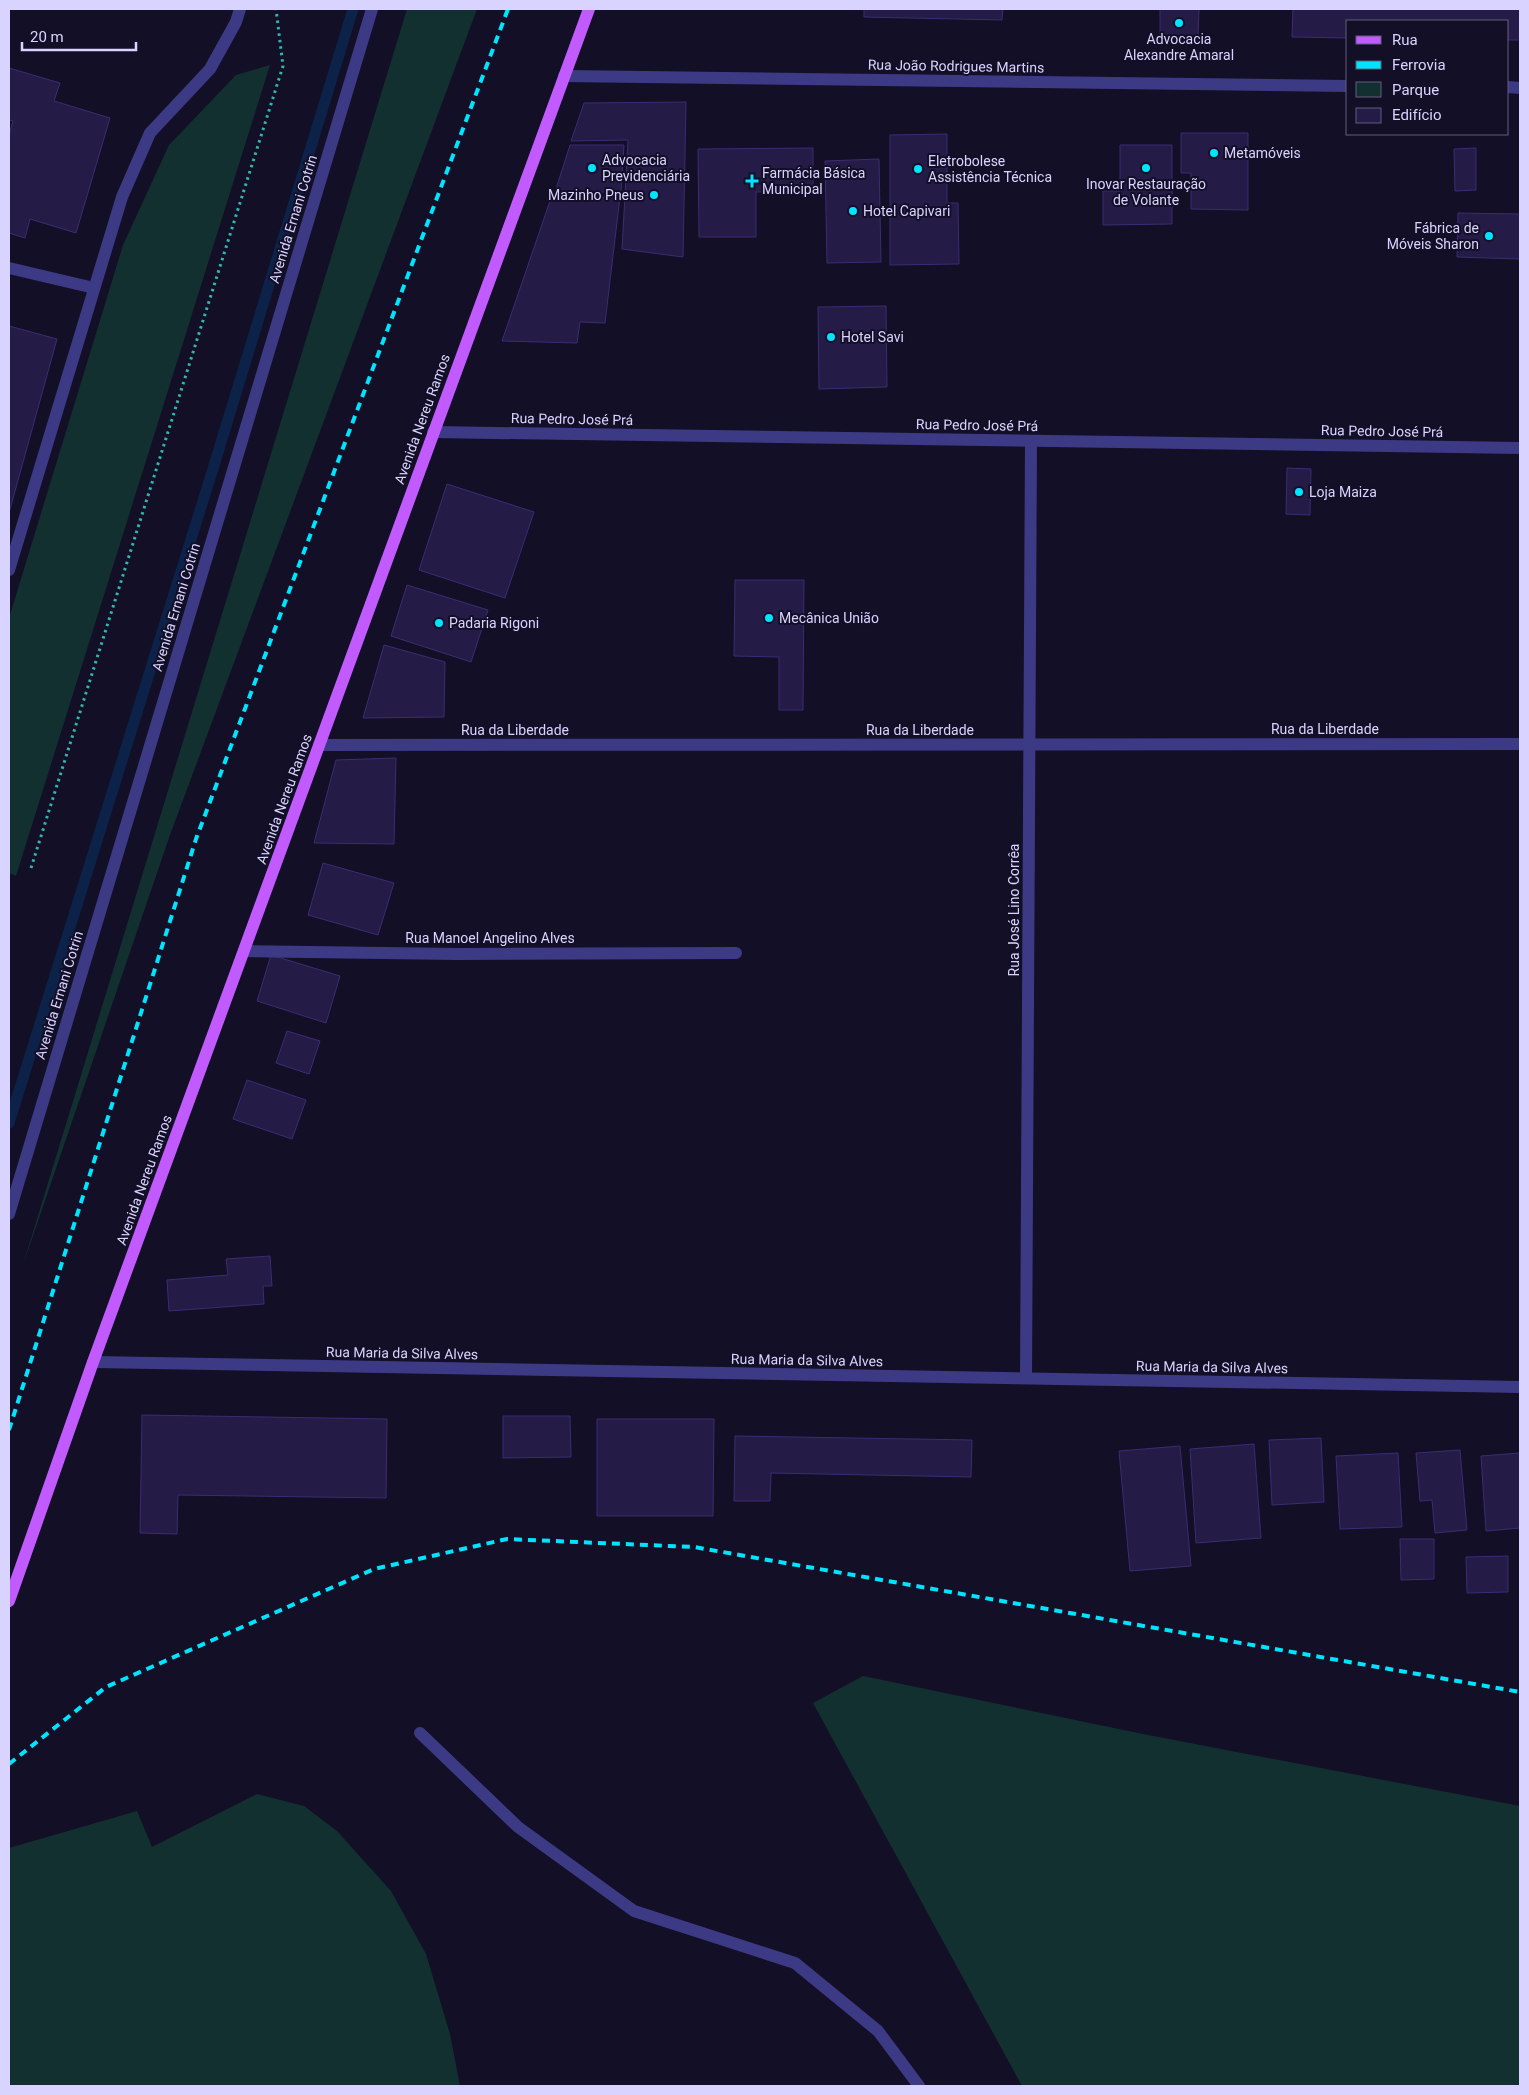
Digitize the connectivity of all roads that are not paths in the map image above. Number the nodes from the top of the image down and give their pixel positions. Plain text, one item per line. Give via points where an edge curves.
1 (240, 9) edge
2 (372, 9) edge
3 (588, 9) edge
4 (564, 76) junction
5 (1346, 86) edge
6 (9, 268) edge
7 (94, 288) junction
8 (433, 432) junction
9 (1031, 441) junction
10 (1520, 448) edge
11 (9, 570) edge
12 (1030, 744) junction
13 (1520, 744) edge
14 (320, 745) junction
15 (244, 951) junction
16 (736, 953) dead end
17 (9, 1214) edge
18 (93, 1362) junction
19 (1026, 1378) junction
20 (1520, 1388) edge
21 (9, 1601) edge
22 (420, 1732) dead end
23 (919, 2086) edge

1 - 7 street via 210,69 150,133 122,197
2 - 17 street, Avenida Ernani Cotrin
3 - 4 main road, Avenida Nereu Ramos
4 - 5 street, Rua João Rodrigues Martins
4 - 8 main road, Avenida Nereu Ramos
6 - 7 street
7 - 11 street
8 - 9 street, Rua Pedro José Prá
8 - 14 main road, Avenida Nereu Ramos
9 - 10 street, Rua Pedro José Prá
9 - 12 street, Rua José Lino Corrêa
12 - 13 street, Rua da Liberdade
12 - 14 street, Rua da Liberdade
12 - 19 street, Rua José Lino Corrêa
14 - 15 main road, Avenida Nereu Ramos
15 - 16 street, Rua Manoel Angelino Alves
15 - 18 main road, Avenida Nereu Ramos
18 - 19 street, Rua Maria da Silva Alves
18 - 21 main road, Avenida Nereu Ramos
19 - 20 street, Rua Maria da Silva Alves
22 - 23 street via 518,1827 634,1911 795,1963 878,2031

